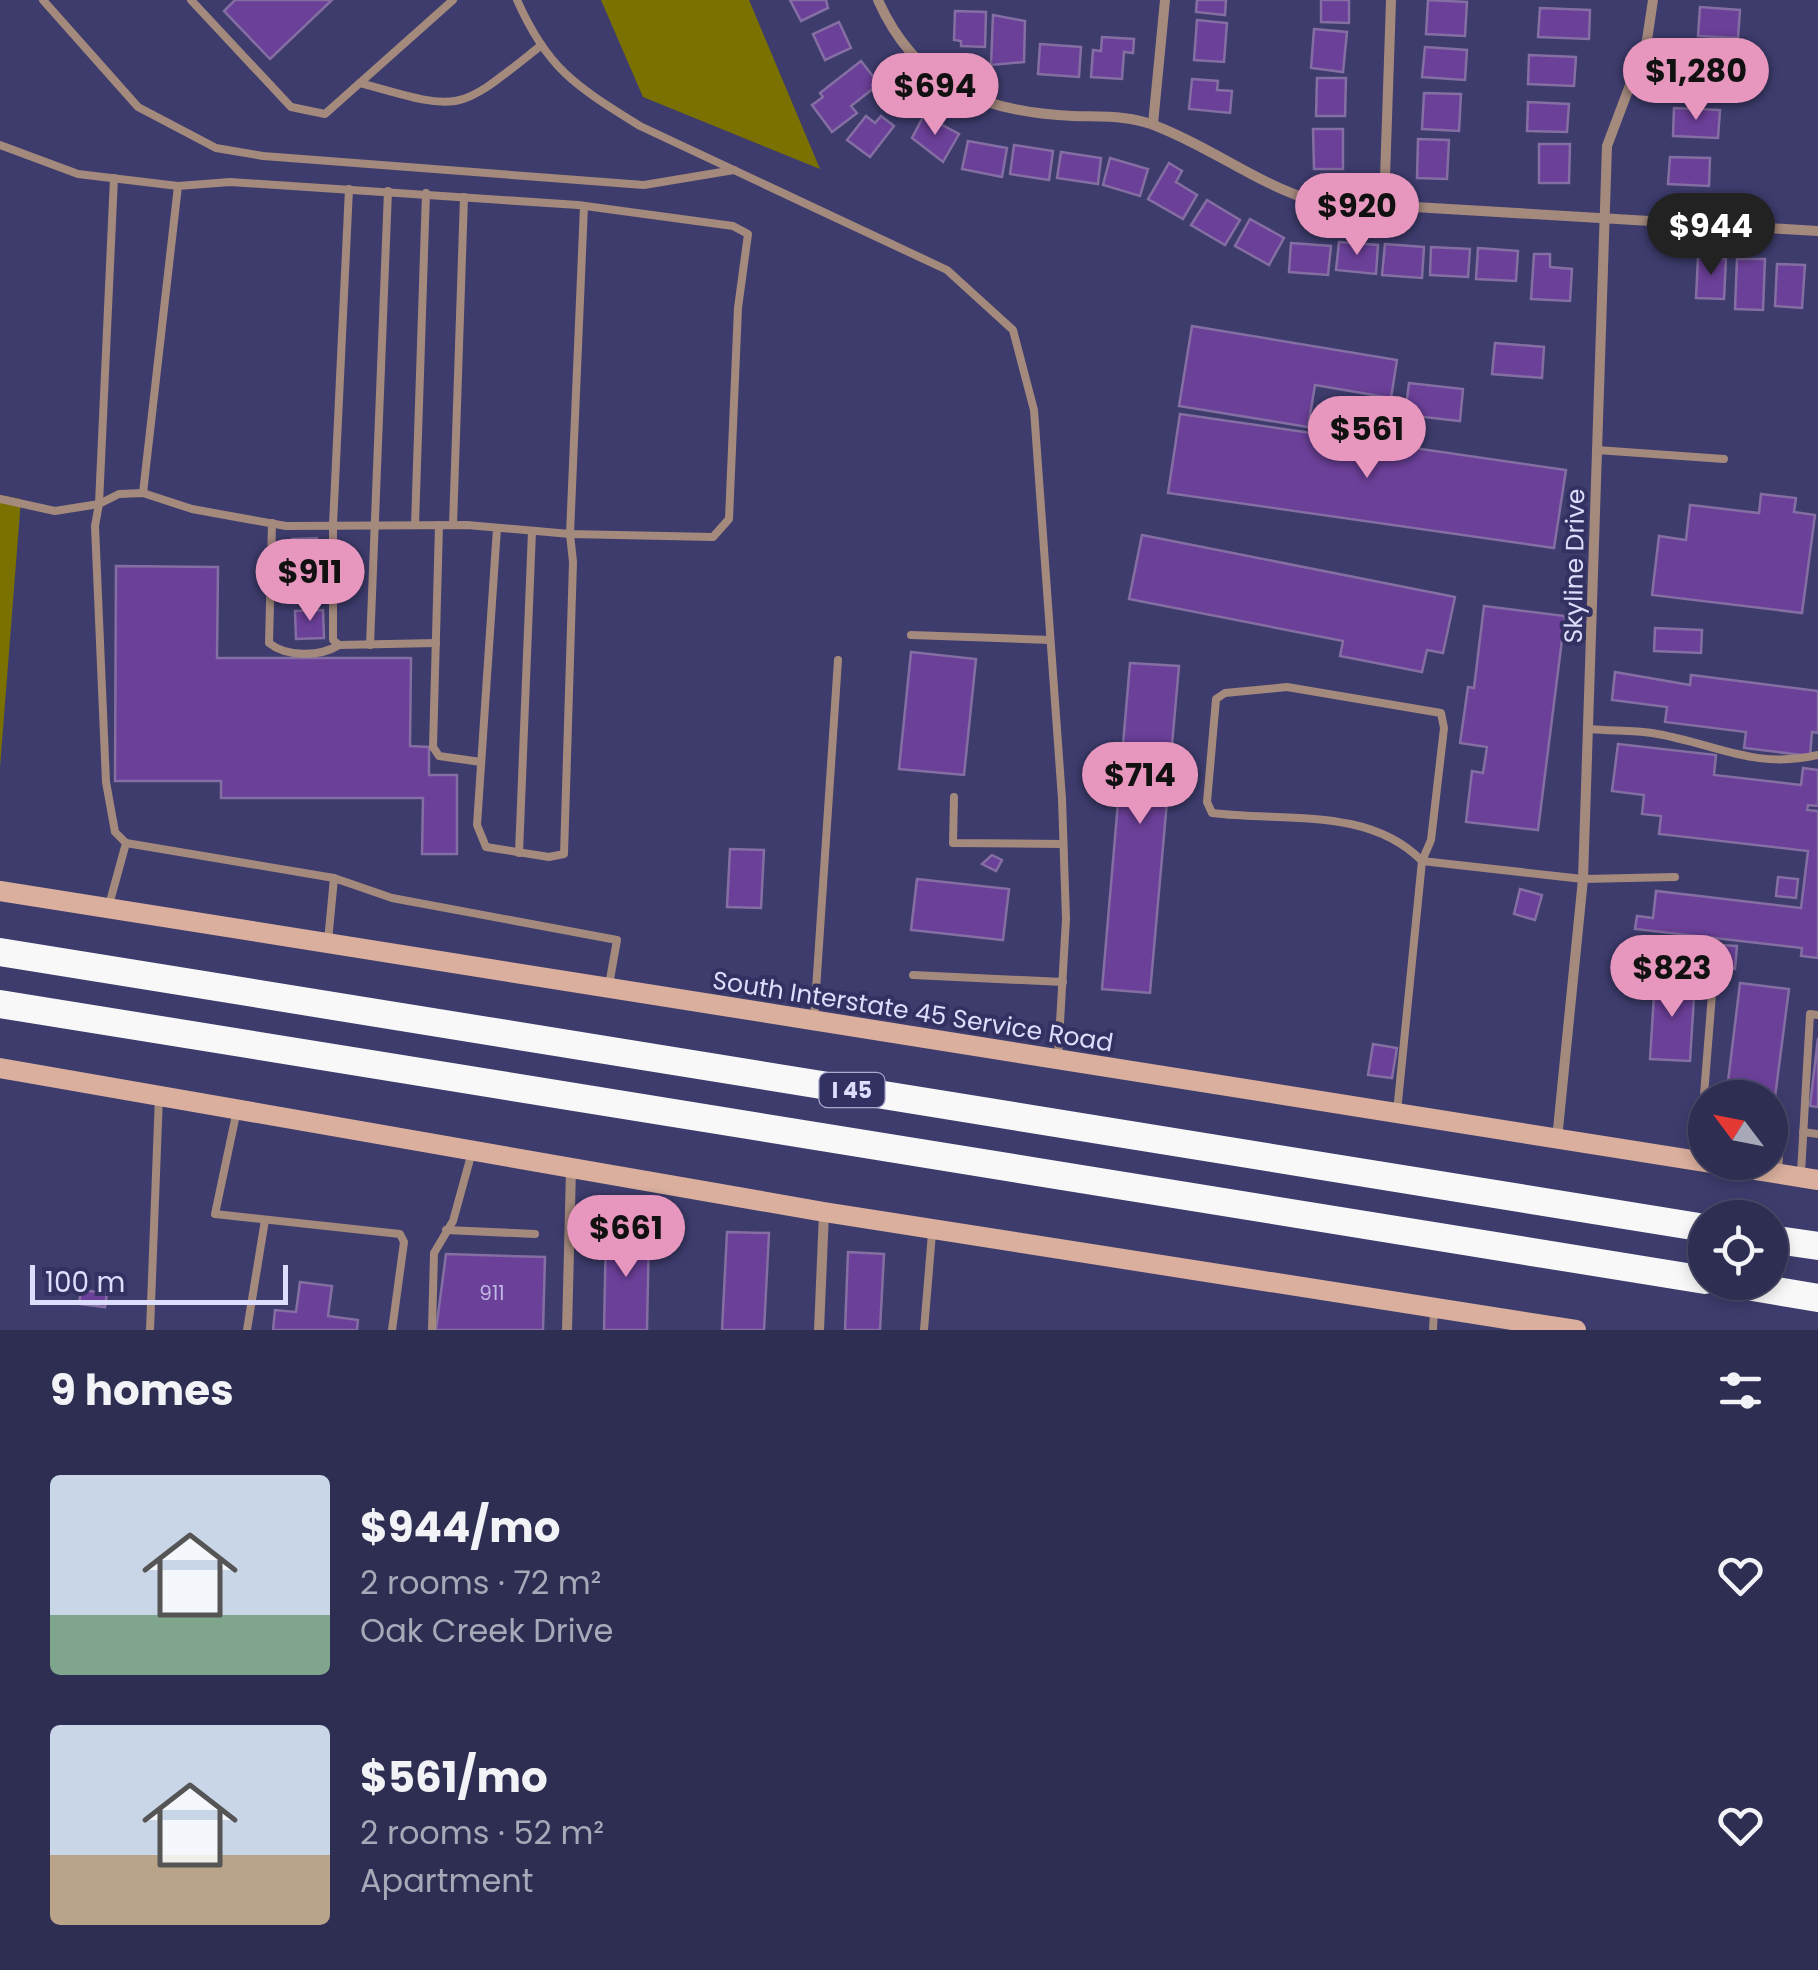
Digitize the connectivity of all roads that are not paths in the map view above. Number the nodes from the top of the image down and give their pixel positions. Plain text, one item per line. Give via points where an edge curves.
1 (42, 0) edge
2 (190, 0) edge
3 (453, 0) edge
4 (517, 0) edge
5 (878, 0) edge
6 (1165, 0) edge
7 (1391, 0) edge
8 (1653, 0) edge
9 (539, 47) junction
10 (360, 82) junction
11 (1153, 124) junction
12 (0, 144) edge
13 (734, 170) junction
14 (114, 178) junction
15 (178, 186) junction
16 (349, 189) junction
17 (388, 190) junction
18 (426, 194) junction
19 (464, 198) junction
20 (584, 206) junction
21 (1384, 207) junction
22 (1604, 217) junction
23 (1818, 232) edge
24 (1596, 450) junction
25 (1724, 459) dead end
26 (144, 493) junction
27 (0, 498) edge
28 (99, 504) junction
29 (272, 523) junction
30 (374, 524) junction
31 (333, 525) junction
32 (415, 525) junction
33 (439, 525) junction
34 (453, 525) junction
35 (497, 528) junction
36 (532, 531) junction
37 (570, 534) junction
38 (911, 635) dead end
39 (1050, 640) junction
40 (436, 643) junction
41 (370, 644) junction
42 (339, 645) junction
43 (838, 660) dead end
44 (1590, 729) junction
45 (1818, 756) edge
46 (481, 762) junction
47 (954, 797) dead end
48 (126, 842) junction
49 (1063, 844) junction
50 (519, 853) junction
51 (1422, 861) junction
52 (1676, 877) dead end
53 (334, 878) junction
54 (1582, 878) junction
55 (0, 891) edge
56 (108, 909) junction
57 (328, 942) junction
58 (0, 952) edge
59 (913, 975) dead end
60 (1063, 982) junction
61 (608, 987) junction
62 (1712, 994) dead end
63 (0, 1004) edge
64 (1818, 1015) edge
65 (814, 1020) junction
66 (1058, 1062) junction
67 (0, 1068) edge
68 (1707, 1080) edge
69 (159, 1096) junction
70 (238, 1110) junction
71 (1398, 1112) junction
72 (1802, 1132) junction
73 (1818, 1134) edge
74 (1556, 1140) junction
75 (472, 1152) junction
76 (1688, 1161) edge
77 (571, 1169) junction
78 (1809, 1179) edge
79 (824, 1212) junction
80 (266, 1220) junction
81 (1688, 1225) edge
82 (932, 1228) junction
83 (446, 1230) junction
84 (535, 1234) dead end
85 (1788, 1241) edge
86 (1818, 1246) edge
87 (1688, 1277) edge
88 (1788, 1293) edge
89 (1788, 1294) edge
90 (1818, 1298) edge
91 (1434, 1320) edge
92 (1818, 1320) edge
93 (1476, 1324) edge
94 (150, 1330) edge
95 (247, 1330) edge
96 (392, 1330) edge
97 (432, 1330) edge
98 (567, 1330) edge
99 (818, 1330) edge
100 (924, 1330) edge
101 (1576, 1330) edge

1 - 13 lane via 138,107 216,148 644,185
2 - 10 lane via 291,107 325,114
3 - 10 lane
4 - 9 lane
5 - 11 street via 910,54 946,86 1020,112
6 - 11 street
7 - 21 street
8 - 22 street, Skyline Drive via 1648,40 1607,146
9 - 10 lane via 475,98 449,104
9 - 13 lane via 594,97
11 - 21 street via 1286,193
12 - 14 lane via 78,174
13 - 39 lane via 947,270 1013,330 1034,410
14 - 15 lane
14 - 28 lane
15 - 16 lane
15 - 26 lane
16 - 17 lane
16 - 31 lane
17 - 18 lane
17 - 30 lane
18 - 19 lane
18 - 32 lane
19 - 20 lane
19 - 34 lane
20 - 37 lane
20 - 37 lane via 733,226 748,234 738,308 729,519 713,538
21 - 22 street
22 - 23 street
22 - 24 street, Skyline Drive
24 - 25 lane
24 - 44 street, Skyline Drive
26 - 28 lane
26 - 29 lane
27 - 28 lane via 55,511
28 - 48 lane via 106,782 115,832
29 - 31 lane
29 - 42 lane via 269,643 279,651 326,653
30 - 31 lane
30 - 32 lane
30 - 41 lane
31 - 42 lane via 333,640
32 - 33 lane
33 - 34 lane
33 - 40 lane
34 - 35 lane
35 - 36 lane
35 - 46 lane
36 - 37 lane
36 - 50 lane
37 - 50 lane via 564,854
38 - 39 lane
39 - 49 lane
40 - 41 lane
40 - 46 lane via 433,746 439,756
41 - 42 lane
43 - 65 lane
44 - 45 lane via 1653,734 1747,760 1784,763
44 - 54 street, Skyline Drive
46 - 50 lane via 477,826 486,848
47 - 49 lane via 952,842
48 - 53 lane
48 - 56 lane
49 - 60 lane
51 - 51 lane via 1401,840 1358,824 1212,813 1206,802 1216,699 1287,687 1441,713 1431,840
51 - 54 lane
51 - 71 lane
52 - 54 lane
53 - 57 lane
53 - 61 lane via 392,898 617,940
54 - 74 street, Skyline Drive
55 - 56 main road, South Interstate 45 Service Road
56 - 57 main road, South Interstate 45 Service Road
57 - 61 main road, South Interstate 45 Service Road
58 - 81 highway, I 45
59 - 60 lane
60 - 66 lane
61 - 65 main road, South Interstate 45 Service Road
62 - 68 lane
63 - 87 highway, I 45
64 - 72 lane via 1810,1014
65 - 66 main road, South Interstate 45 Service Road
66 - 71 main road, South Interstate 45 Service Road
67 - 69 main road
69 - 70 main road
69 - 94 lane
70 - 75 main road
70 - 80 lane via 216,1214
71 - 74 main road, South Interstate 45 Service Road
72 - 73 lane
72 - 78 lane
74 - 76 main road, South Interstate 45 Service Road
75 - 77 main road
75 - 83 lane
77 - 79 main road
77 - 98 street
79 - 82 main road
79 - 99 street
80 - 95 lane
80 - 96 lane via 400,1234
82 - 91 main road
82 - 100 lane
83 - 84 lane
83 - 97 lane via 434,1253
85 - 86 highway
88 - 90 highway
89 - 92 highway
91 - 93 main road
93 - 101 main road

